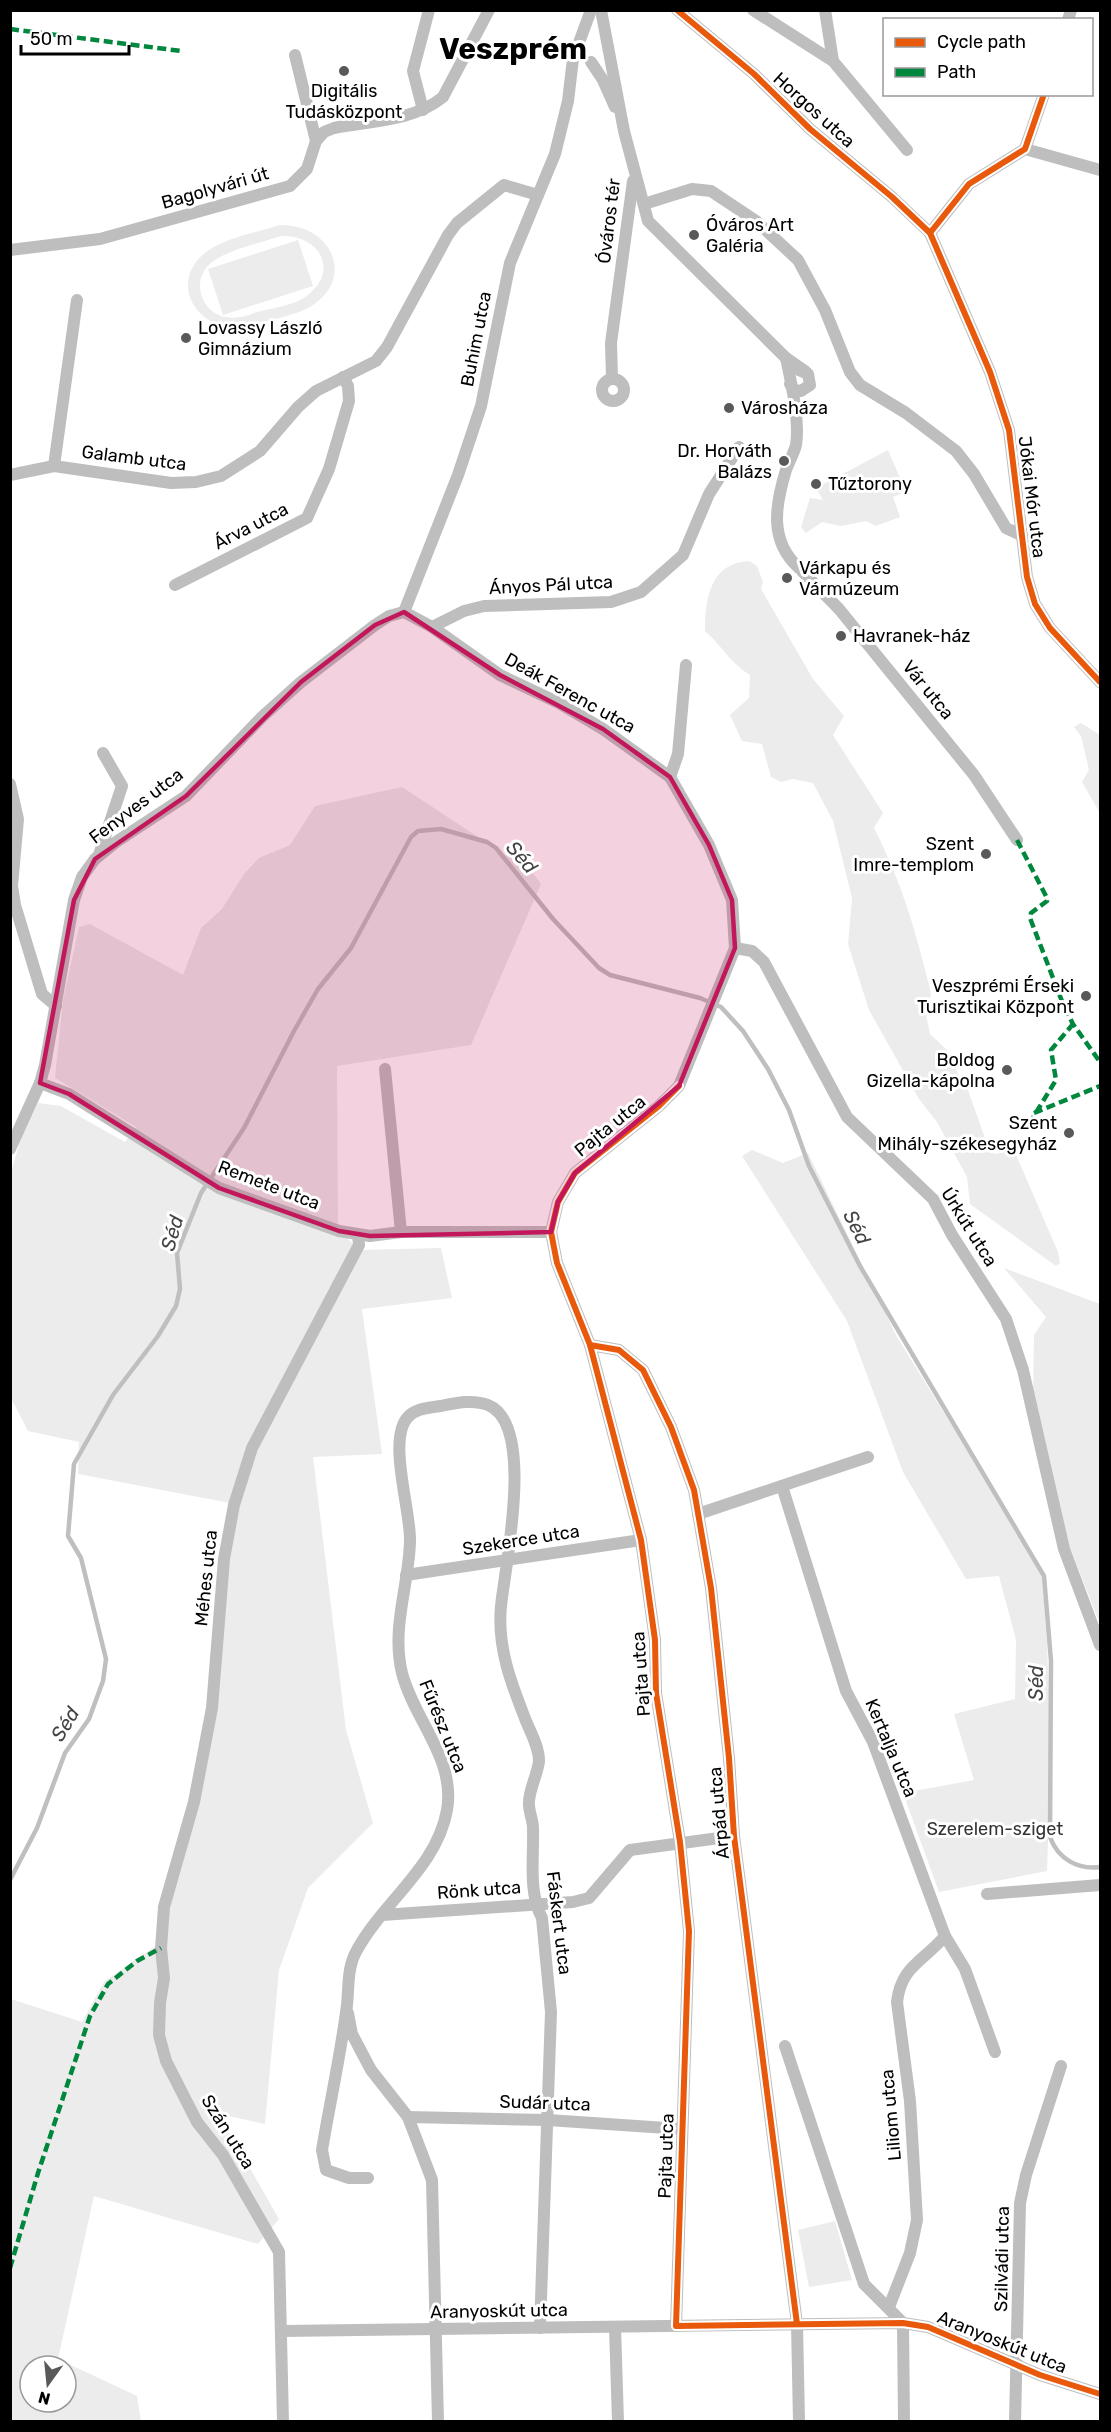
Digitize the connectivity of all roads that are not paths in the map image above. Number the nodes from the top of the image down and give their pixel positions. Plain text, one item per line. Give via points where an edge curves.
1 (429, 10) edge
2 (489, 10) edge
3 (591, 10) edge
4 (601, 10) edge
5 (677, 10) edge
6 (753, 10) edge
7 (825, 10) edge
8 (578, 45) junction
9 (609, 49) junction
10 (295, 55) dead end
11 (834, 61) junction
12 (591, 62) junction
13 (1043, 96) edge
14 (423, 110) junction
15 (624, 131) junction
16 (316, 141) junction
17 (1025, 149) junction
18 (907, 150) dead end
19 (1101, 170) edge
20 (634, 171) junction
21 (538, 195) junction
22 (644, 204) junction
23 (930, 232) junction
24 (10, 250) edge
25 (77, 300) dead end
26 (786, 358) junction
27 (806, 372) junction
28 (348, 375) junction
29 (612, 379) dead end
30 (789, 381) junction
31 (740, 447) dead end
32 (54, 466) junction
33 (10, 475) edge
34 (1021, 536) junction
35 (175, 585) dead end
36 (404, 612) junction
37 (432, 627) junction
38 (686, 666) dead end
39 (1101, 682) edge
40 (103, 753) dead end
41 (670, 777) junction
42 (10, 784) edge
43 (1017, 840) dead end
44 (98, 856) junction
45 (735, 948) junction
46 (716, 994) joint
47 (56, 1006) junction
48 (385, 1069) dead end
49 (40, 1083) junction
50 (10, 1149) edge
51 (401, 1232) junction
52 (551, 1232) junction
53 (358, 1235) junction
54 (590, 1345) junction
55 (480, 1402) joint
56 (868, 1457) dead end
57 (782, 1486) junction
58 (698, 1514) junction
59 (640, 1540) junction
60 (508, 1560) junction
61 (406, 1575) junction
62 (1101, 1645) edge
63 (734, 1836) junction
64 (680, 1842) junction
65 (1101, 1885) edge
66 (987, 1894) dead end
67 (535, 1905) junction
68 (382, 1915) junction
69 (945, 1936) junction
70 (161, 1948) joint
71 (347, 2004) junction
72 (785, 2046) dead end
73 (995, 2052) dead end
74 (1061, 2066) dead end
75 (408, 2117) junction
76 (548, 2120) junction
77 (681, 2129) junction
78 (368, 2178) dead end
79 (889, 2307) junction
80 (903, 2323) junction
81 (796, 2324) junction
82 (676, 2326) junction
83 (615, 2327) junction
84 (540, 2328) junction
85 (437, 2330) junction
86 (282, 2331) junction
87 (1016, 2366) junction
88 (1101, 2394) edge
89 (284, 2421) edge
90 (438, 2421) edge
91 (618, 2421) edge
92 (799, 2421) edge
93 (904, 2421) edge
94 (1015, 2421) edge

1 - 14 street via 413,70
2 - 14 street via 443,97
3 - 8 street, Buhim utca
4 - 9 street
5 - 23 street, Horgos utca
6 - 11 street
7 - 11 street
8 - 12 street via 582,57
8 - 21 street, Buhim utca via 562,134
9 - 12 street via 602,59
9 - 15 street
10 - 16 street
11 - 18 street
12 - 15 street via 603,80
13 - 17 street
14 - 16 street via 334,128
15 - 20 street
16 - 24 street, Bagolyvári út via 307,169 290,186 100,239
17 - 19 street
17 - 23 street via 969,184
20 - 22 street, Óváros tér
20 - 29 street, Óváros tér via 611,343
21 - 28 street, Galamb utca via 504,185 458,223 382,355
21 - 36 street, Buhim utca via 510,263 474,427
22 - 26 street, Óváros tér via 648,221 659,235
22 - 34 street via 692,189 711,191 756,221 798,260 825,310 850,372 860,385 956,451 1006,528
23 - 34 street, Jókai Mór utca via 1003,409
25 - 32 street, Galamb utca
26 - 27 street, Óváros tér
26 - 30 street
27 - 30 street via 796,371
27 - 30 street via 810,381 805,390 797,391
28 - 32 street, Galamb utca via 316,391 260,451 221,476 171,483
28 - 35 street, Árva utca via 349,401 329,469 307,518
30 - 43 street, Vár utca via 797,430 775,520 784,551 839,609 974,775
31 - 37 street, Ányos Pál utca via 709,494 683,555 641,592 611,602 484,606
32 - 33 street, Galamb utca
34 - 39 street, Jókai Mór utca via 1035,604 1050,628
36 - 37 street, Deák Ferenc utca
36 - 44 street, Fenyves utca via 375,625 301,682 186,796
37 - 41 street, Deák Ferenc utca via 478,662 603,729
38 - 41 street via 678,754
40 - 44 street via 122,786
41 - 45 street, Deák Ferenc utca via 709,845 732,900
42 - 47 street via 18,819 12,886 15,905 42,994
44 - 47 street, Fenyves utca via 82,877 74,900
45 - 46 street, Deák Ferenc utca
45 - 62 street, Úrkút utca via 752,951 764,962 847,1117 933,1199 1006,1319 1023,1370 1064,1549
46 - 52 street, Pajta utca via 679,1086 575,1173 558,1202
47 - 49 street, Fenyves utca
48 - 51 street
49 - 50 street, Fenyves utca
49 - 53 street, Remete utca via 69,1094 219,1188
51 - 52 street, Remete utca
51 - 53 street, Remete utca
52 - 54 street, Pajta utca via 557,1263
53 - 70 street, Méhes utca via 359,1245 252,1448 234,1505 224,1559 212,1708 194,1802 164,1907
54 - 58 street, Árpád utca via 619,1350 643,1370 686,1464
54 - 59 street, Pajta utca
55 - 60 street, Fáskert utca via 494,1407 512,1441 516,1473
55 - 61 street, Fűrész utca via 420,1409 407,1418 400,1433 410,1536
56 - 57 street
57 - 58 street
57 - 69 street, Kertalja utca via 846,1691 873,1742
58 - 63 street, Árpád utca via 711,1588
59 - 60 street, Szekerce utca
59 - 64 street, Pajta utca via 655,1640 656,1693
60 - 61 street, Szekerce utca
60 - 67 street, Fáskert utca via 499,1624 501,1642 536,1742 539,1762 528,1807 533,1824
61 - 68 street, Fűrész utca via 397,1641 402,1672 443,1766 448,1781 448,1806 434,1850
63 - 64 street, Rönk utca
63 - 81 street, Árpád utca
64 - 67 street, Rönk utca via 630,1850 589,1898
64 - 77 street, Pajta utca via 688,1931
65 - 66 street
67 - 68 street, Rönk utca
67 - 76 street, Fáskert utca via 542,1918 552,2012
68 - 71 street, Fűrész utca via 355,1952
69 - 73 street, Kertalja utca via 965,1969
69 - 79 street, Liliom utca via 904,1974 899,1986 897,2002 910,2102 917,2220 910,2253
70 - 86 street, Szán utca via 164,1978 159,2035 166,2061 197,2122 223,2155 279,2252
71 - 75 street, Fűrész utca via 356,2043 371,2070
71 - 78 street, Fűrész utca via 322,2150 326,2170 349,2178
72 - 79 street via 864,2284
74 - 87 street, Szilvádi utca via 1020,2203
75 - 76 street, Sudár utca
75 - 85 street, Fűrész utca via 432,2180
76 - 77 street, Sudár utca
76 - 84 street, Fáskert utca
77 - 82 street, Pajta utca
79 - 80 street
80 - 81 street, Aranyoskút utca
80 - 87 street, Aranyoskút utca via 947,2334
80 - 93 street
81 - 82 street, Aranyoskút utca
81 - 92 street, Árpád utca
82 - 83 street, Aranyoskút utca
83 - 84 street, Aranyoskút utca
83 - 91 street
84 - 85 street, Aranyoskút utca
85 - 86 street, Aranyoskút utca
85 - 90 street, Fűrész utca
86 - 89 street, Szán utca
87 - 88 street, Aranyoskút utca
87 - 94 street, Szilvádi utca

